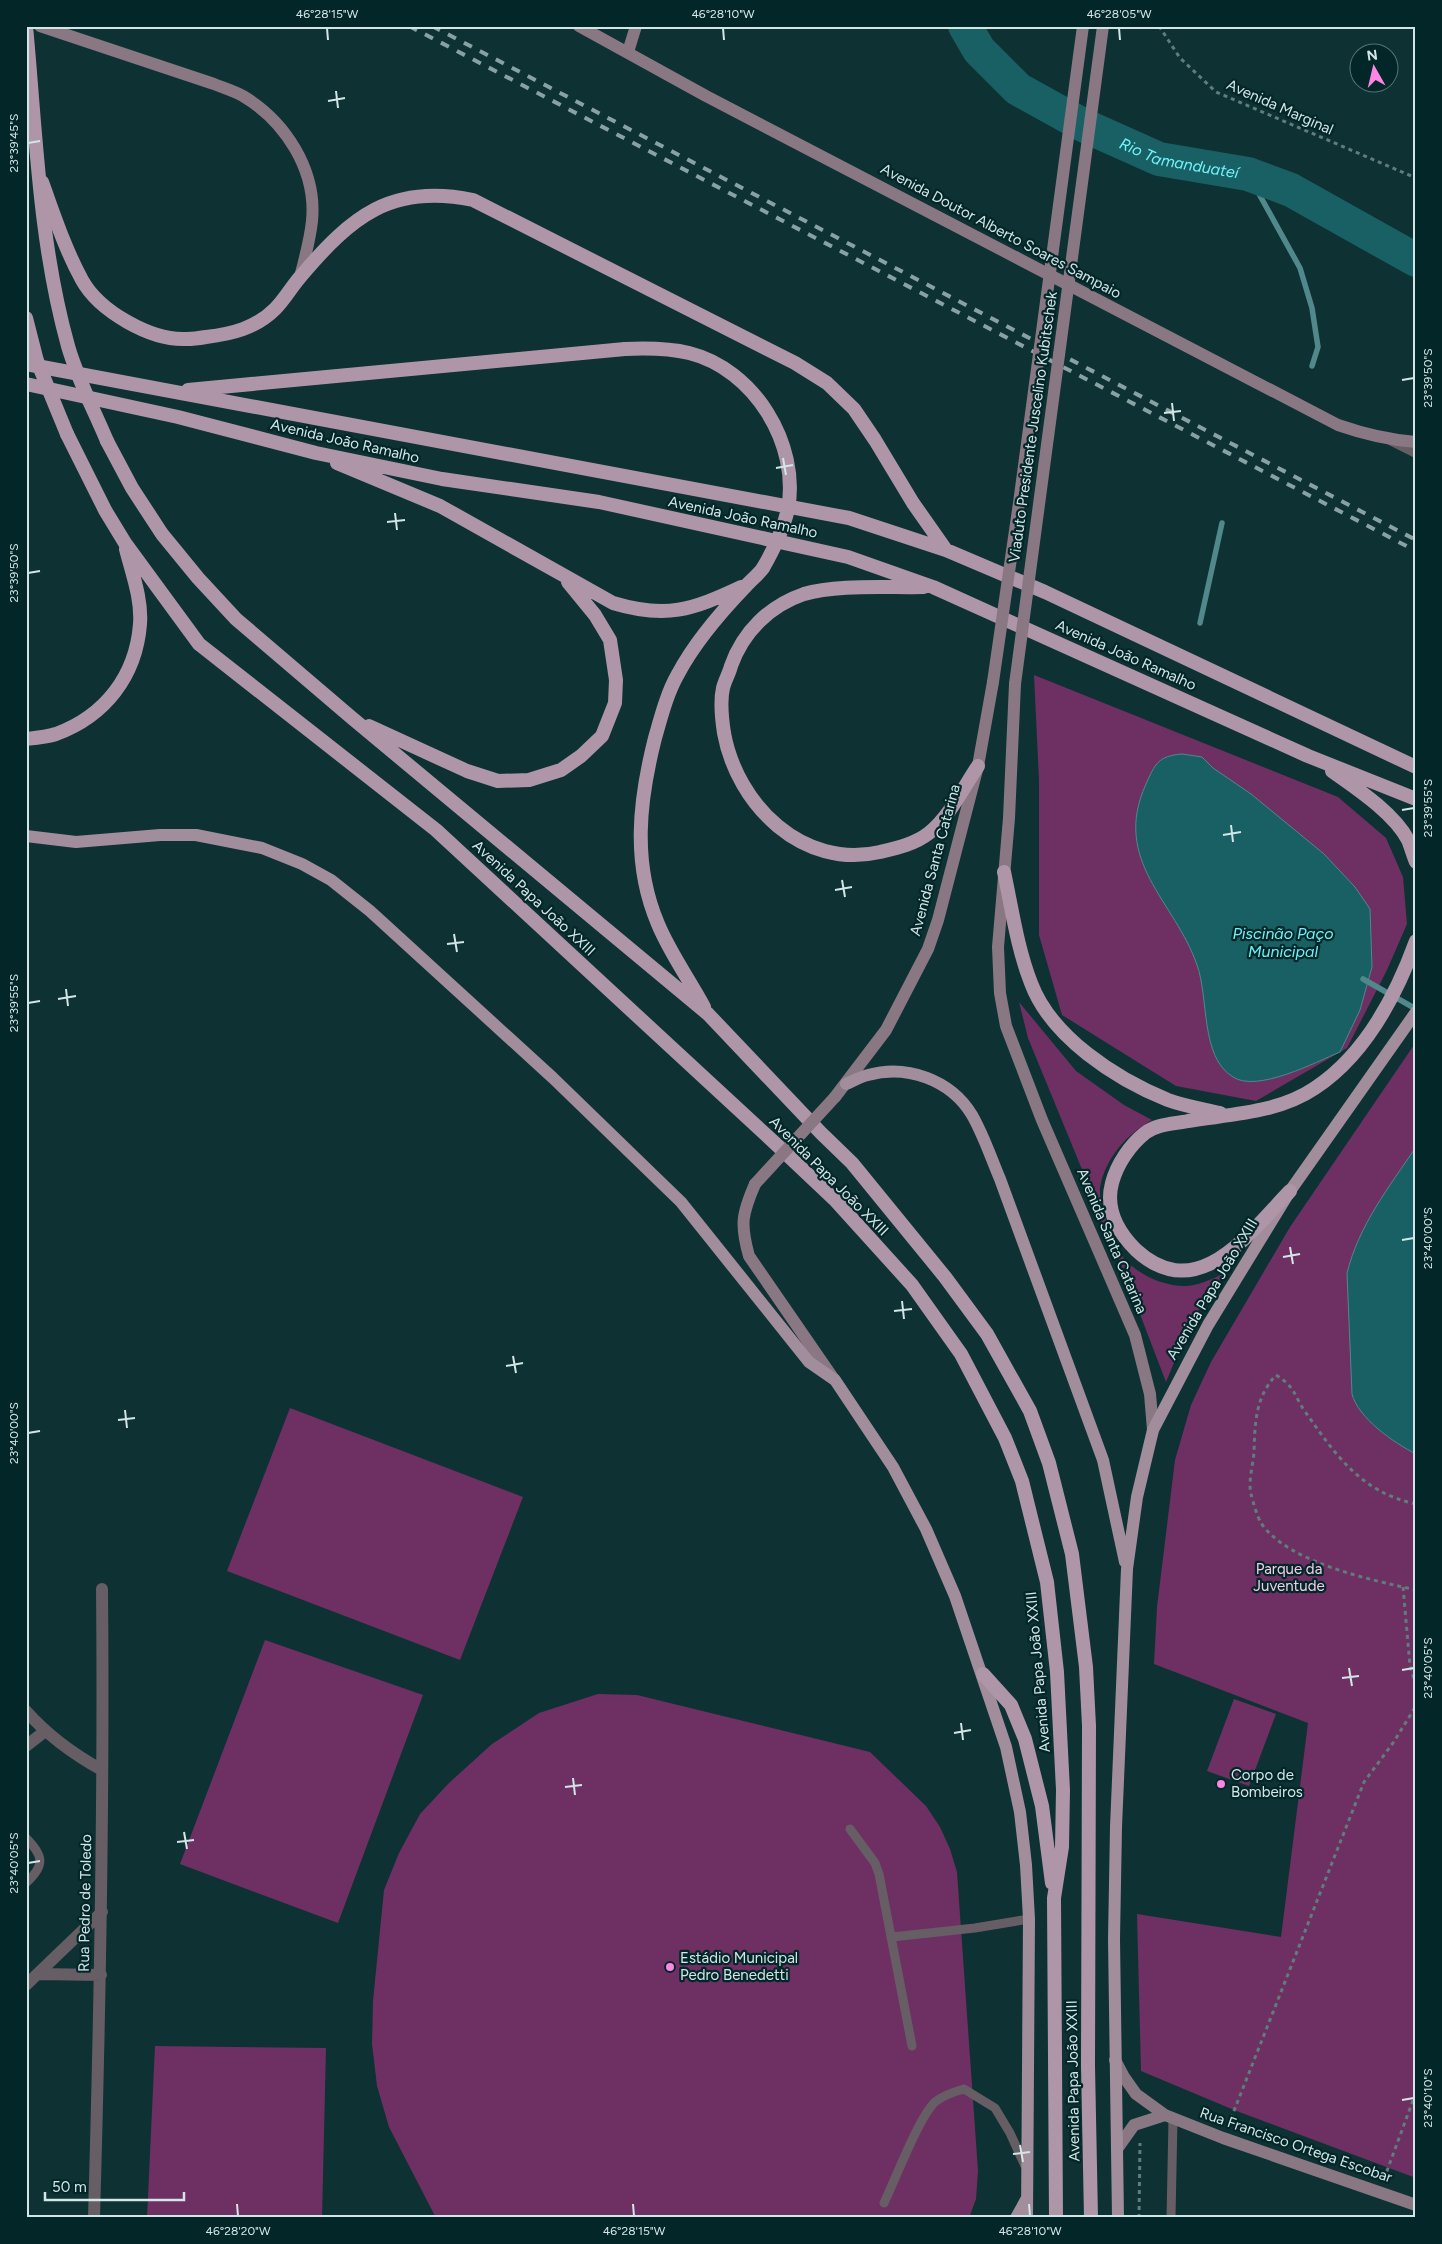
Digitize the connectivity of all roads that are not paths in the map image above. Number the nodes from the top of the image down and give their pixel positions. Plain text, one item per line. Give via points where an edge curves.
1 (26, 26) edge
2 (40, 26) edge
3 (579, 26) edge
4 (636, 26) edge
5 (1083, 26) edge
6 (1103, 26) edge
7 (628, 52) junction
8 (40, 175) junction
9 (300, 277) junction
10 (26, 318) edge
11 (26, 347) edge
12 (32, 362) edge
13 (26, 384) edge
14 (172, 392) junction
15 (1392, 440) junction
16 (1416, 442) edge
17 (1416, 452) edge
18 (316, 453) junction
19 (125, 543) junction
20 (946, 550) junction
21 (563, 576) junction
22 (746, 585) junction
23 (934, 587) junction
24 (992, 682) joint
25 (1015, 684) joint
26 (352, 718) junction
27 (26, 739) edge
28 (1308, 756) junction
29 (978, 766) junction
30 (1416, 767) edge
31 (1416, 799) edge
32 (26, 836) edge
33 (1416, 862) edge
34 (1004, 872) junction
35 (1416, 941) edge
36 (1416, 1012) edge
37 (708, 1014) junction
38 (846, 1084) junction
39 (1225, 1115) junction
40 (1290, 1191) junction
41 (834, 1380) junction
42 (1153, 1430) junction
43 (1126, 1569) junction
44 (102, 1589) dead end
45 (983, 1674) junction
46 (26, 1711) edge
47 (44, 1732) junction
48 (26, 1746) edge
49 (102, 1770) junction
50 (850, 1829) dead end
51 (26, 1838) edge
52 (26, 1883) edge
53 (1054, 1898) junction
54 (102, 1912) junction
55 (1028, 1919) junction
56 (892, 1937) junction
57 (38, 1974) junction
58 (101, 1975) junction
59 (26, 1985) edge
60 (912, 2046) dead end
61 (1116, 2060) junction
62 (1169, 2117) junction
63 (1117, 2149) junction
64 (1026, 2169) junction
65 (1027, 2198) junction
66 (884, 2203) dead end
67 (1416, 2205) edge
68 (94, 2218) edge
69 (1016, 2218) edge
70 (1027, 2218) edge
71 (1056, 2218) edge
72 (1091, 2218) edge
73 (1118, 2218) edge
74 (1171, 2218) edge

1 - 8 highway, bridge
2 - 9 main road via 214,84 242,96 266,112 287,134 302,160 310,189 312,218
3 - 7 main road, Avenida Doutor Alberto Soares Sampaio
4 - 7 main road
5 - 24 main road, Viaduto Presidente Juscelino Kubitschek, bridge
6 - 25 main road, Viaduto Presidente Juscelino Kubitschek, bridge
7 - 15 main road, Avenida Doutor Alberto Soares Sampaio via 1272,392 1338,424
8 - 9 highway via 67,249 83,282 100,302 124,320 156,334 186,340 224,335 251,327 275,309
8 - 26 highway, Avenida Papa João XXIII, bridge via 54,286 69,348 106,441 132,488 162,534 236,619
9 - 20 highway via 335,238 362,216 387,204 430,195 473,200 795,363 827,383 854,409 912,503
10 - 12 highway
11 - 12 highway
12 - 14 highway, Avenida João Ramalho
12 - 19 highway, Avenida Papa João XXIII, bridge via 100,502
13 - 18 highway, Avenida João Ramalho via 178,417
14 - 20 highway, Avenida João Ramalho via 849,518
14 - 22 highway, bridge via 626,349 659,348 691,354 721,367 747,387 768,413 782,442 789,475 784,524 764,568
15 - 16 main road, Avenida Doutor Alberto Soares Sampaio
15 - 17 street
18 - 21 highway via 440,506
18 - 23 highway, Avenida João Ramalho via 442,479 598,502 730,530 848,557
19 - 27 highway via 138,598 140,624 131,663 115,695 91,717 56,734
19 - 53 highway, Avenida Papa João XXIII via 199,644 436,830 836,1201 912,1285 961,1354 1005,1438 1022,1481 1047,1582 1058,1672 1064,1790 1062,1847
20 - 30 highway, Avenida João Ramalho via 1044,592
21 - 22 highway via 613,603 634,610 656,612 699,606
21 - 26 highway via 595,615 610,640 616,680 615,703 602,736 561,770 529,780 498,780 467,771
22 - 37 highway via 707,631 678,675 660,718 641,804 639,842 644,883 658,923
23 - 28 highway, Avenida João Ramalho
23 - 29 highway via 836,589 804,594 771,610 750,631 736,652 723,689 722,722 728,751 739,779 755,804 790,836 826,851 849,856 904,846 927,834 939,824
24 - 29 main road, Avenida Santa Catarina
25 - 34 main road, Avenida Santa Catarina
26 - 37 highway, Avenida Papa João XXIII
28 - 31 highway, Avenida João Ramalho
28 - 33 highway via 1385,812 1407,839
29 - 38 main road, Avenida Santa Catarina via 928,949 886,1030
32 - 41 main road via 76,842 196,835 262,848 331,880 370,911 539,1065 680,1202 809,1362
34 - 39 highway via 1031,983 1052,1021 1067,1038 1125,1078 1169,1100
34 - 42 main road, Avenida Santa Catarina via 998,967 1006,1026 1042,1120 1135,1335 1150,1394
35 - 39 highway via 1406,970 1372,1031 1336,1073 1290,1101 1243,1114
36 - 40 main road, Avenida Papa João XXIII
37 - 72 highway, Avenida Papa João XXIII via 852,1163 945,1277 987,1334 1030,1411 1049,1463 1072,1554 1086,1667
38 - 41 main road, Avenida Santa Catarina, bridge via 755,1184 743,1216 750,1256
38 - 43 main road via 875,1074 918,1074 945,1086 971,1114 1000,1179 1103,1460
39 - 40 highway via 1163,1125 1145,1133 1115,1173 1111,1209 1118,1230 1137,1251 1164,1268 1188,1270 1209,1266 1229,1253
40 - 42 main road, Avenida Papa João XXIII via 1208,1325
41 - 45 main road via 893,1467 926,1529
42 - 43 main road, Avenida Papa João XXIII
43 - 61 main road, Avenida Papa João XXIII via 1116,1827
44 - 49 street, Rua Pedro de Toledo
45 - 53 highway via 1011,1705 1025,1739 1042,1806
45 - 55 main road via 1006,1747 1020,1812
46 - 47 street
47 - 48 street
47 - 49 street via 74,1755
49 - 54 street, Rua Pedro de Toledo
50 - 56 lane via 880,1874
51 - 52 lane via 39,1851 40,1864
53 - 71 highway, Avenida Papa João XXIII
54 - 57 street
54 - 58 street, Rua Pedro de Toledo
55 - 56 lane
55 - 64 main road
56 - 60 lane
57 - 58 street
57 - 59 street
58 - 68 street, Rua Pedro de Toledo
61 - 62 main road, Rua Francisco Ortega Escobar via 1136,2094
61 - 63 main road, Avenida Papa João XXIII
62 - 63 main road via 1140,2122 1128,2132
62 - 67 main road, Rua Francisco Ortega Escobar
62 - 74 lane
63 - 73 main road, Avenida Papa João XXIII
64 - 65 main road
64 - 66 lane via 995,2108 964,2089 934,2103 921,2123
65 - 69 main road
65 - 70 main road

